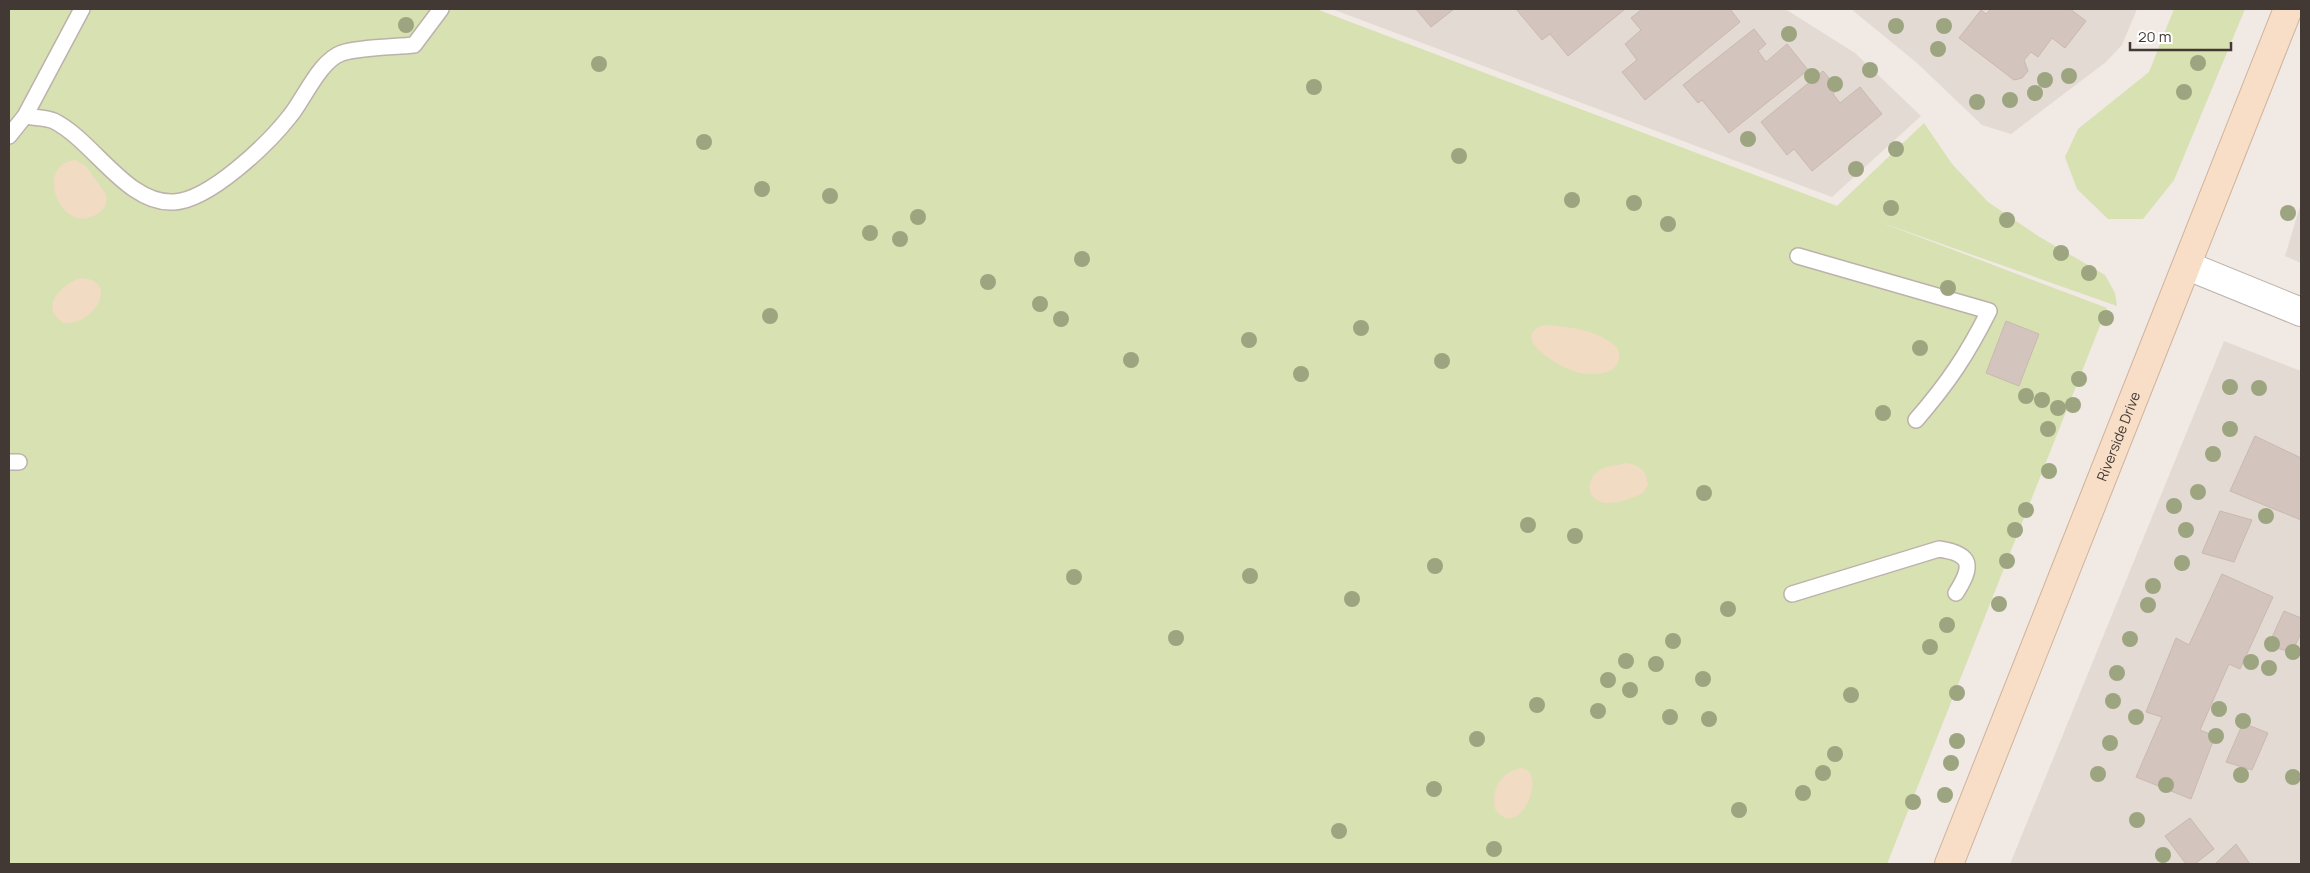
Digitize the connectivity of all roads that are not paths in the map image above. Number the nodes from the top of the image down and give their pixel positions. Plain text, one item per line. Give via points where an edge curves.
1 (82, 9) edge
2 (441, 9) edge
3 (2288, 9) edge
4 (25, 116) junction
5 (9, 136) edge
6 (1798, 256) dead end
7 (2188, 266) junction
8 (2301, 312) edge
9 (1916, 420) dead end
10 (1956, 593) dead end
11 (1792, 594) dead end
12 (1949, 864) edge

1 - 4 lane
2 - 4 lane via 414,45 341,53 322,69 290,116 241,166 208,190 174,202 149,199 82,141 53,121
3 - 7 main road, Riverside Drive
4 - 5 lane
6 - 9 lane via 1989,311 1970,351
7 - 8 street
7 - 12 main road, Riverside Drive
10 - 11 lane via 1968,566 1964,556 1939,549

